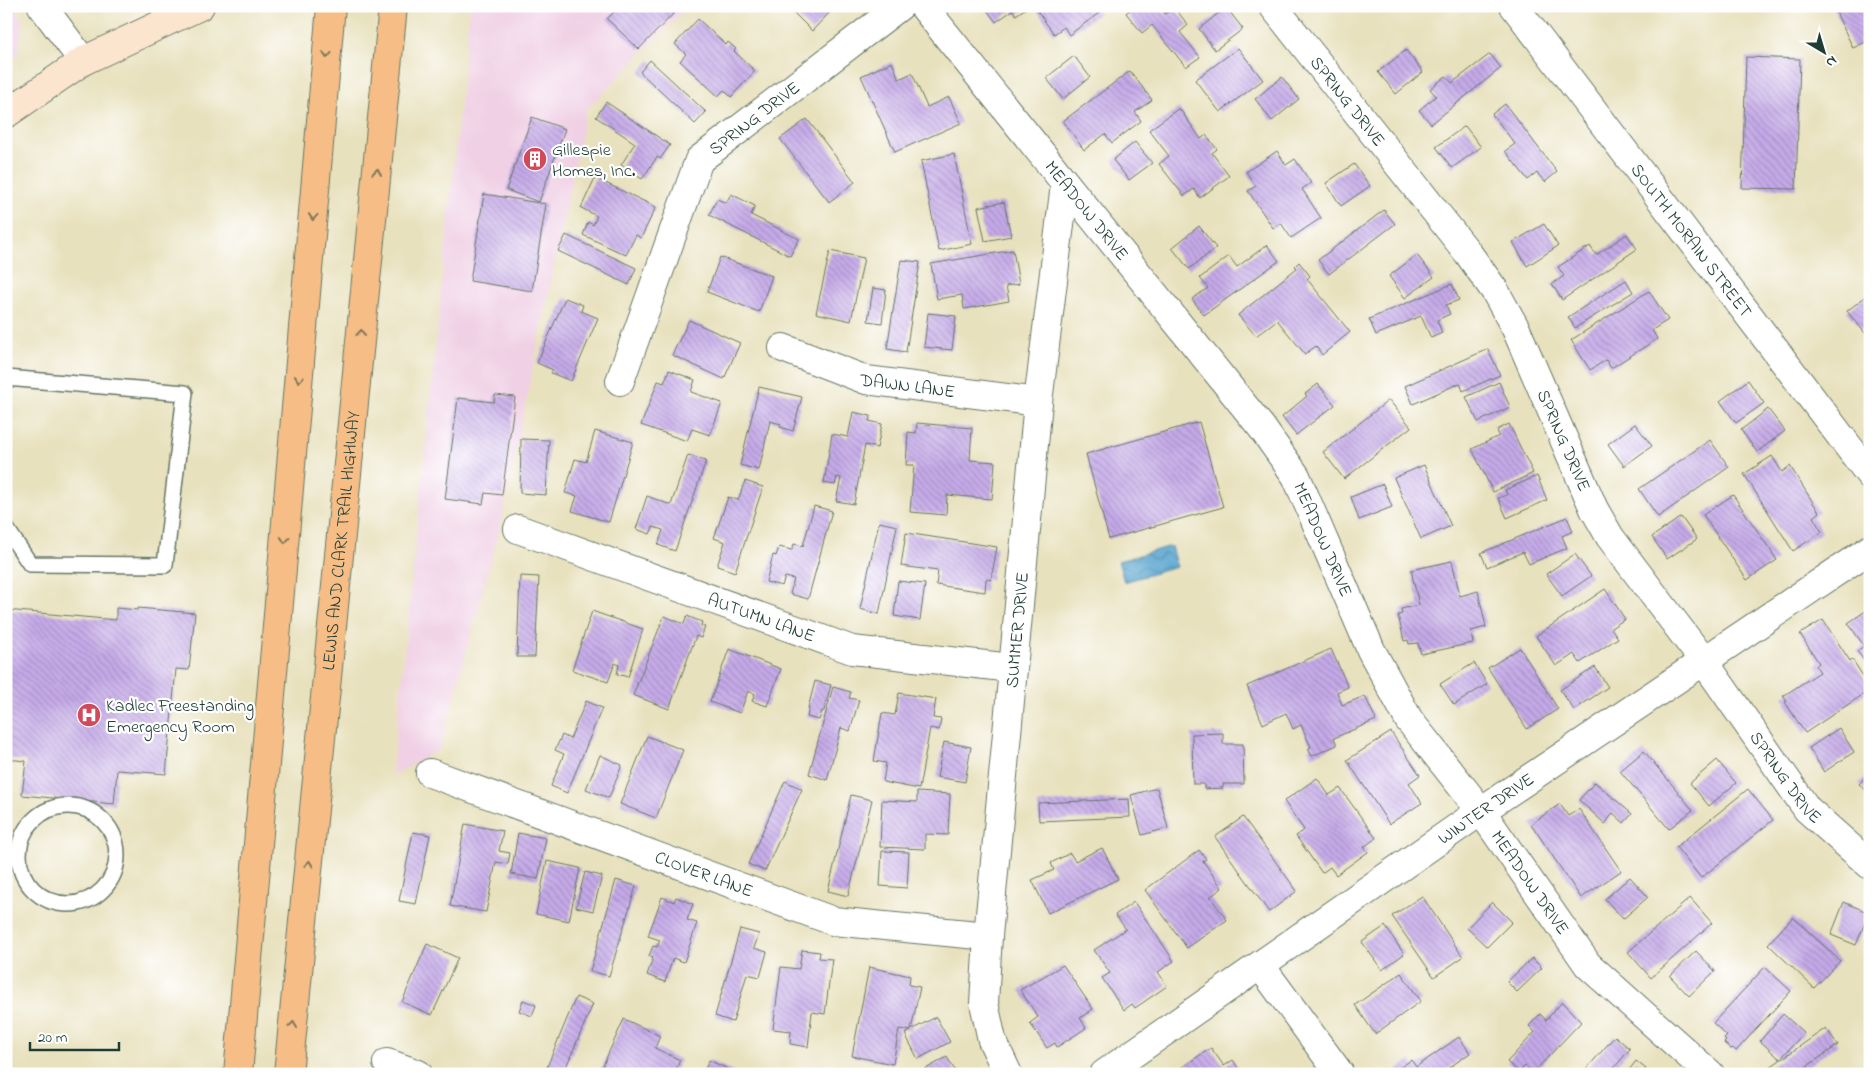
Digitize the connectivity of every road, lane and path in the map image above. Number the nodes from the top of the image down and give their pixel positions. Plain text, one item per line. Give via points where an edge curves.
1 (42, 6) edge
2 (200, 6) edge
3 (331, 6) edge
4 (393, 6) edge
5 (900, 6) edge
6 (923, 6) edge
7 (1273, 6) edge
8 (1514, 6) edge
9 (83, 61) junction
10 (6, 114) edge
11 (1065, 184) junction
12 (783, 348) dead end
13 (6, 378) edge
14 (620, 381) dead end
15 (1038, 402) junction
16 (1870, 475) edge
17 (6, 528) edge
18 (518, 529) dead end
19 (1870, 549) edge
20 (1703, 660) junction
21 (1012, 668) junction
22 (430, 773) dead end
23 (1481, 811) junction
24 (13, 846) edge
25 (1870, 865) edge
26 (988, 936) junction
27 (1260, 965) junction
28 (387, 1063) dead end
29 (238, 1074) edge
30 (288, 1074) edge
31 (418, 1074) edge
32 (1008, 1074) edge
33 (1104, 1074) edge
34 (1340, 1074) edge
35 (1710, 1074) edge

1 - 9 street
2 - 9 street
3 -> 29 highway
30 -> 4 highway, LEWIS AND CLARK TRAIL HIGHWAY
5 - 14 street, SPRING DRIVE via 699,160
6 - 11 street, MEADOW DRIVE
7 - 20 street, SPRING DRIVE via 1495,290 1516,329 1594,509 1610,537
8 - 16 street, SOUTH MORAIN STREET
9 - 10 street
11 - 15 street, SUMMER DRIVE
11 - 23 street, MEADOW DRIVE via 1262,428 1296,476 1371,650 1409,720
12 - 15 street, DAWN LANE via 866,380
13 - 17 lane via 185,393 165,565 30,564
15 - 21 street, SUMMER DRIVE
18 - 21 street, AUTUMN LANE via 852,650
19 - 20 street, WINTER DRIVE
20 - 23 street, WINTER DRIVE
20 - 25 street, SPRING DRIVE via 1807,809
21 - 26 street, SUMMER DRIVE
22 - 26 street, CLOVER LANE via 833,921
23 - 27 street, WINTER DRIVE
23 - 35 street, MEADOW DRIVE via 1588,965
24 - 24 lane via 30,886 53,902 81,903 94,897 105,888 117,863 114,835 96,814 84,808 56,807 43,813
26 - 32 street, SUMMER DRIVE via 984,1003 992,1040
27 - 33 street, WINTER DRIVE
27 - 34 street
28 - 31 street

